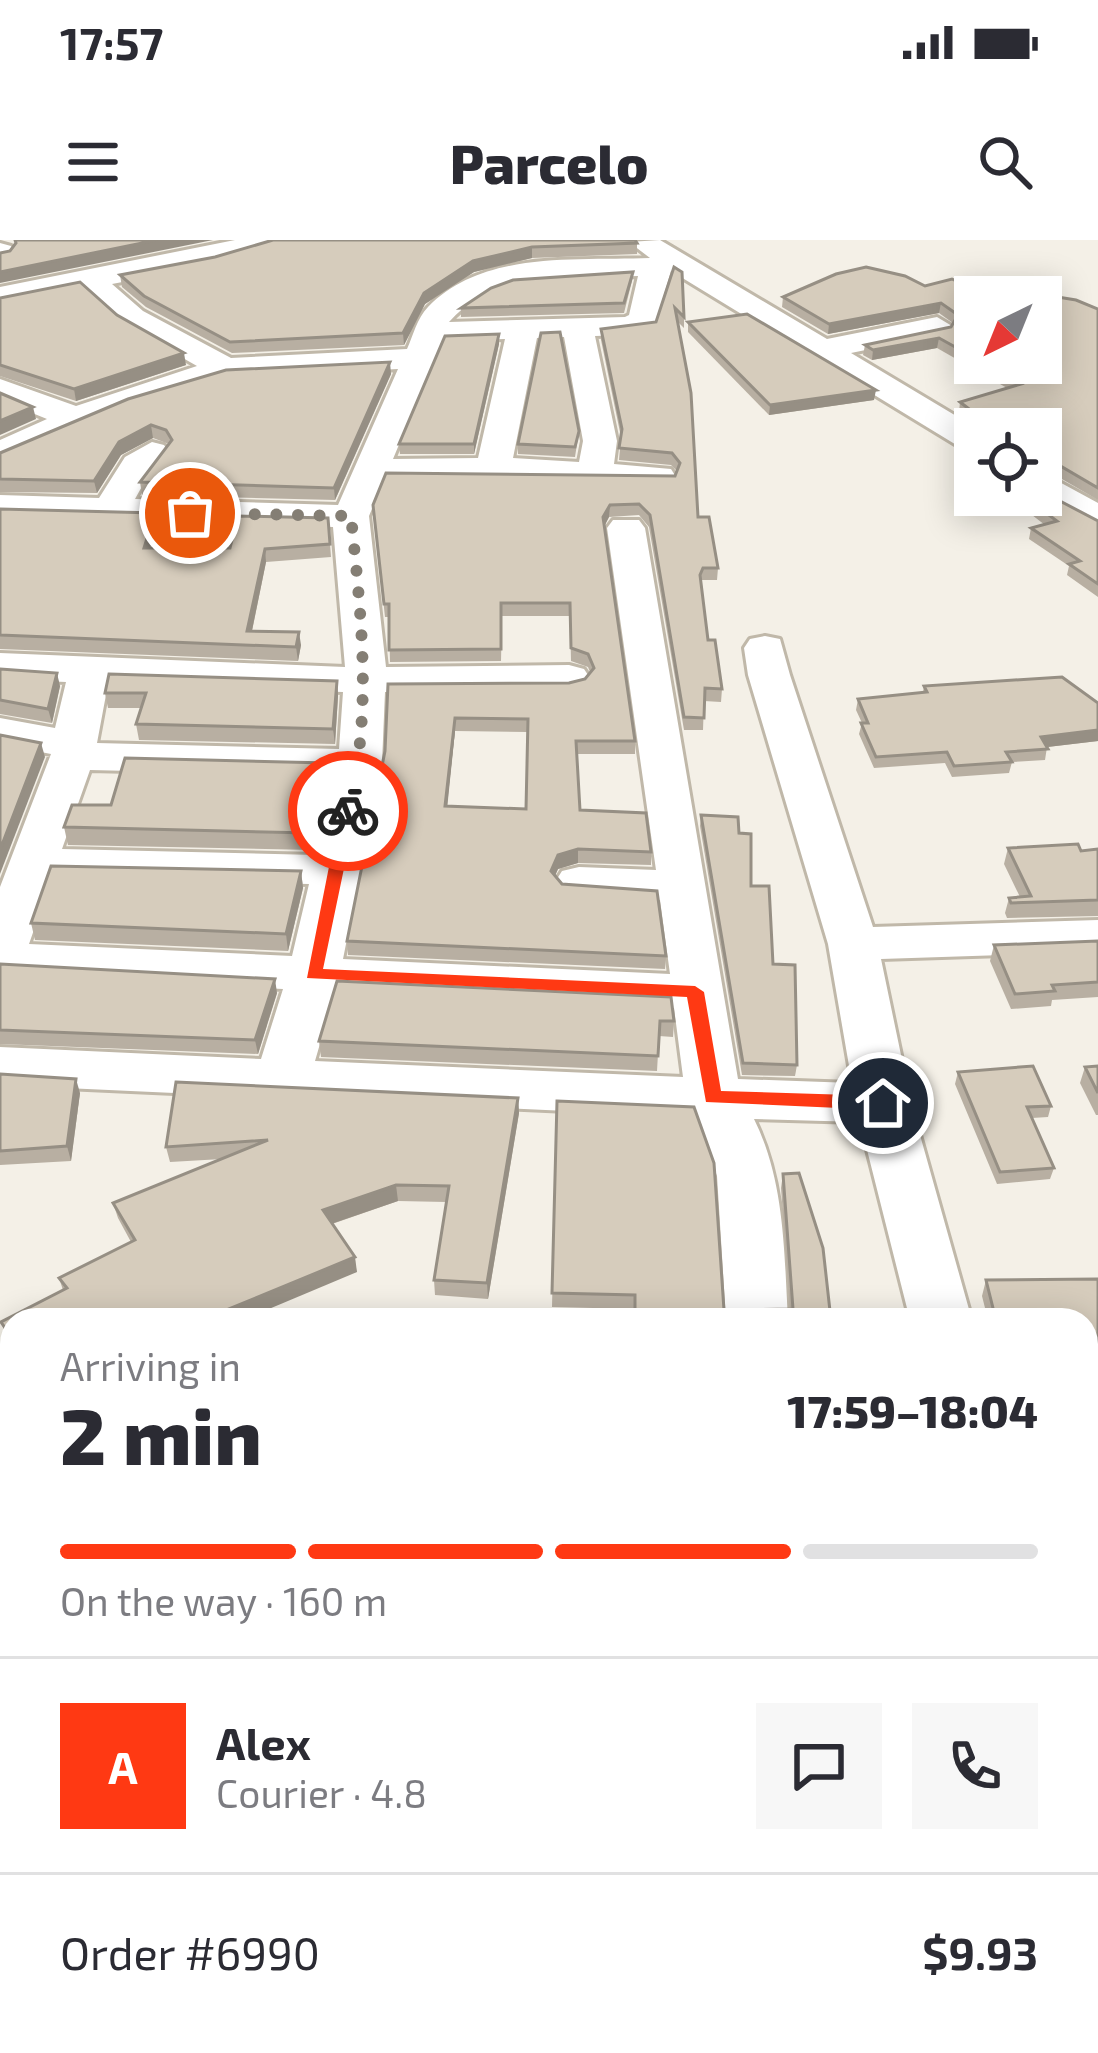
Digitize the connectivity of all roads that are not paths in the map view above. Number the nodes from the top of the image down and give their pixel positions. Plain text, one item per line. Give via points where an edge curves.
1 (266, 240) edge
2 (657, 251) edge
3 (88, 278) junction
4 (0, 296) edge
5 (937, 326) edge
6 (523, 330) junction
7 (578, 330) junction
8 (425, 345) junction
9 (827, 349) junction
10 (225, 382) junction
11 (0, 389) edge
12 (74, 417) junction
13 (954, 429) edge
14 (152, 452) dead end
15 (0, 453) edge
16 (493, 468) junction
17 (373, 470) junction
18 (596, 474) junction
19 (658, 476) edge
20 (0, 506) edge
21 (110, 512) junction
22 (351, 516) junction
23 (626, 528) dead end
24 (765, 649) dead end
25 (0, 666) edge
26 (92, 671) junction
27 (569, 679) edge
28 (364, 680) junction
29 (0, 730) edge
30 (73, 750) junction
31 (360, 763) junction
32 (32, 862) junction
33 (333, 870) junction
34 (579, 882) edge
35 (683, 886) junction
36 (1098, 936) edge
37 (853, 944) junction
38 (0, 956) edge
39 (314, 974) junction
40 (695, 992) junction
41 (0, 1066) edge
42 (283, 1076) junction
43 (713, 1098) junction
44 (883, 1103) junction
45 (756, 1308) edge
46 (938, 1308) edge

1 - 3 street
2 - 7 street via 643,321
2 - 8 street via 521,272 452,299
2 - 9 street
3 - 4 street
3 - 10 street
5 - 9 street
6 - 7 street
6 - 8 street
6 - 16 street
7 - 18 street via 601,441
8 - 10 street
8 - 17 street
9 - 13 street
10 - 12 street via 188,378
11 - 12 street
12 - 15 street
14 - 21 street
16 - 17 street
16 - 18 street
17 - 22 street
18 - 19 street
20 - 21 street
21 - 22 street
22 - 28 street
23 - 35 street
24 - 37 street
25 - 26 street
26 - 28 street
26 - 30 street
27 - 28 street
28 - 31 street
29 - 30 street
30 - 31 street
30 - 32 street
31 - 33 street
32 - 33 street
32 - 38 street
33 - 39 street
34 - 35 street
35 - 40 street
36 - 37 street
37 - 44 street
38 - 39 street
39 - 40 street
39 - 42 street
40 - 43 street
41 - 42 street
42 - 43 street
43 - 44 street
43 - 45 street via 744,1161
44 - 46 street

